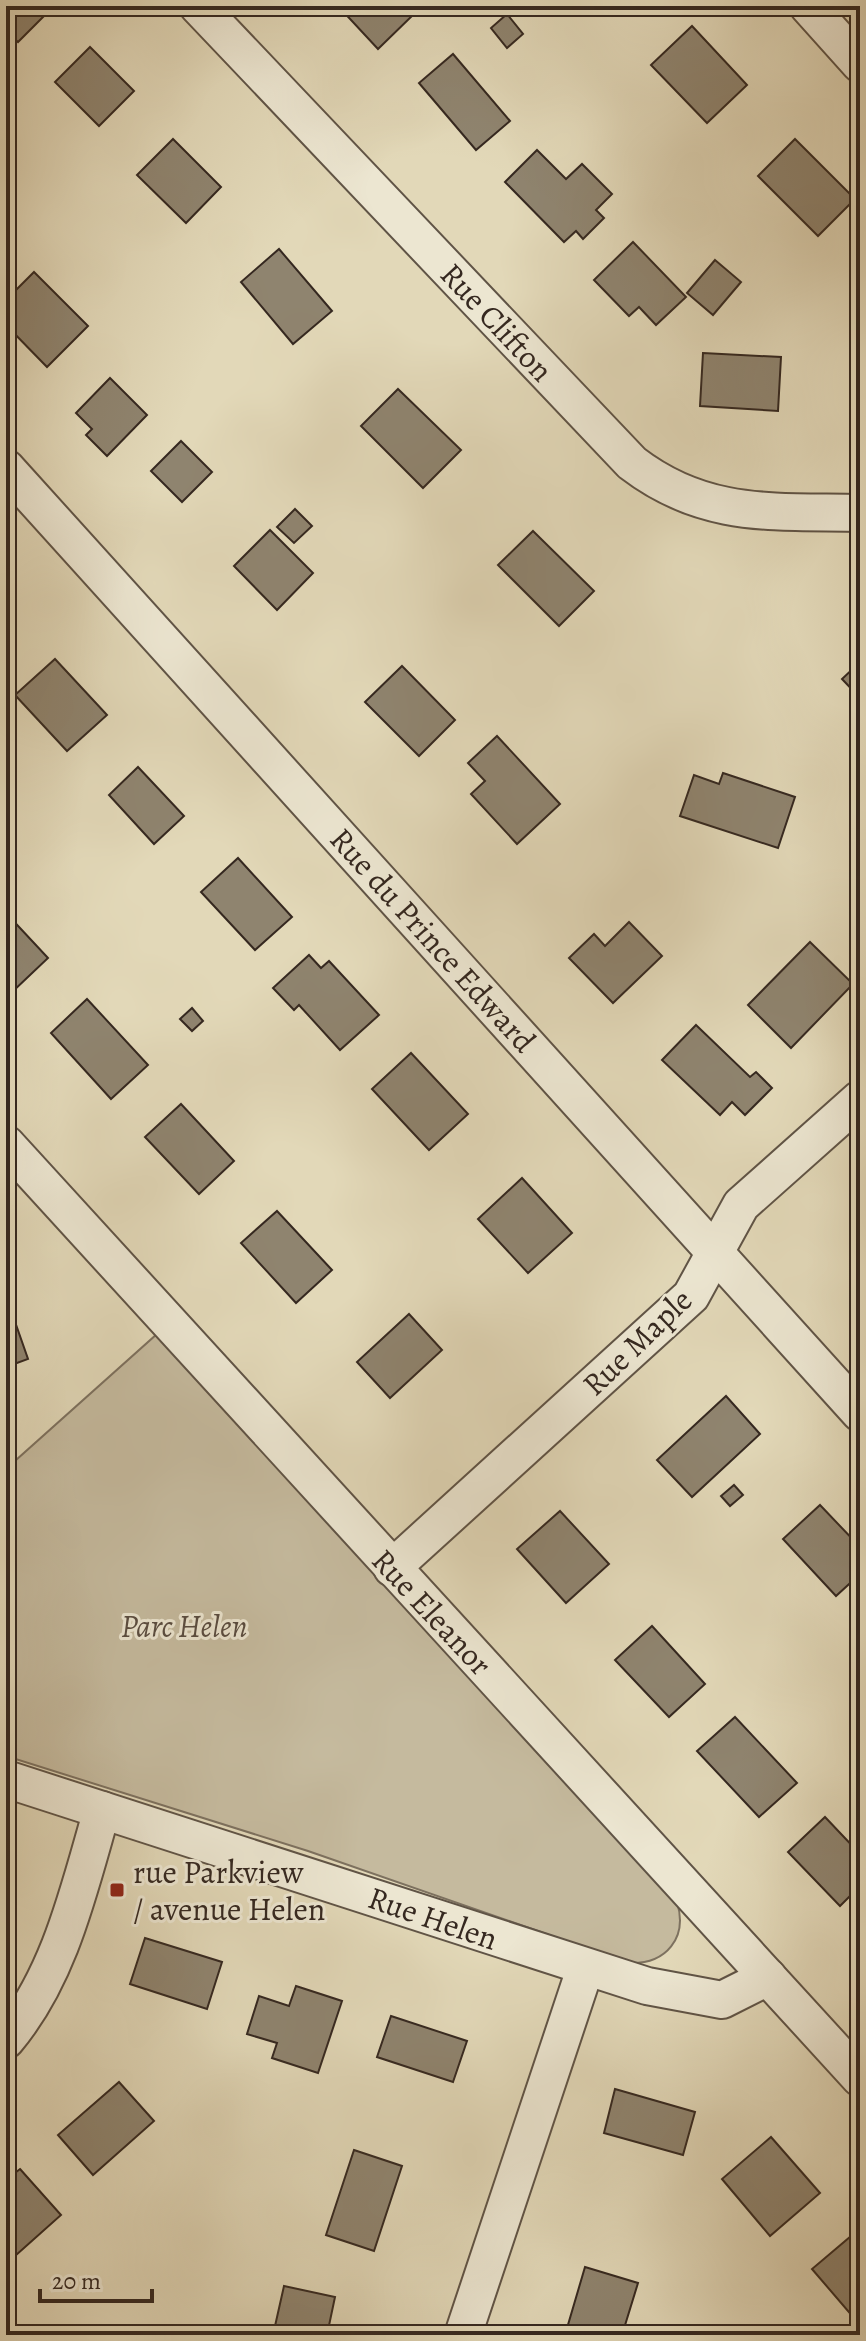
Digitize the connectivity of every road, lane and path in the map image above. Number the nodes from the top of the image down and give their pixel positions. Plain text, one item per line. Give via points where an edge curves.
1 (198, 6) edge
2 (808, 6) edge
3 (860, 64) edge
4 (6, 468) edge
5 (860, 513) edge
6 (860, 1099) edge
7 (6, 1144) edge
8 (715, 1252) junction
9 (860, 1413) edge
10 (392, 1568) junction
11 (6, 1779) edge
12 (102, 1810) junction
13 (585, 1969) junction
14 (768, 1977) junction
15 (6, 2040) edge
16 (860, 2078) edge
17 (463, 2335) edge

1 - 5 street, Rue Clifton via 632,463 673,490 718,507
2 - 3 street
4 - 8 street, Rue du Prince Edward
6 - 8 street, Rue Maple via 741,1205
7 - 10 street, Rue Eleanor
8 - 9 street, Rue du Prince Edward
8 - 10 street, Rue Maple via 691,1296
10 - 14 street, Rue Eleanor
11 - 12 street, Rue Helen
12 - 13 street, Rue Helen
12 - 15 street via 54,1961
13 - 14 street, Rue Helen via 711,2001 732,1998
13 - 17 street
14 - 16 street, Rue Eleanor

